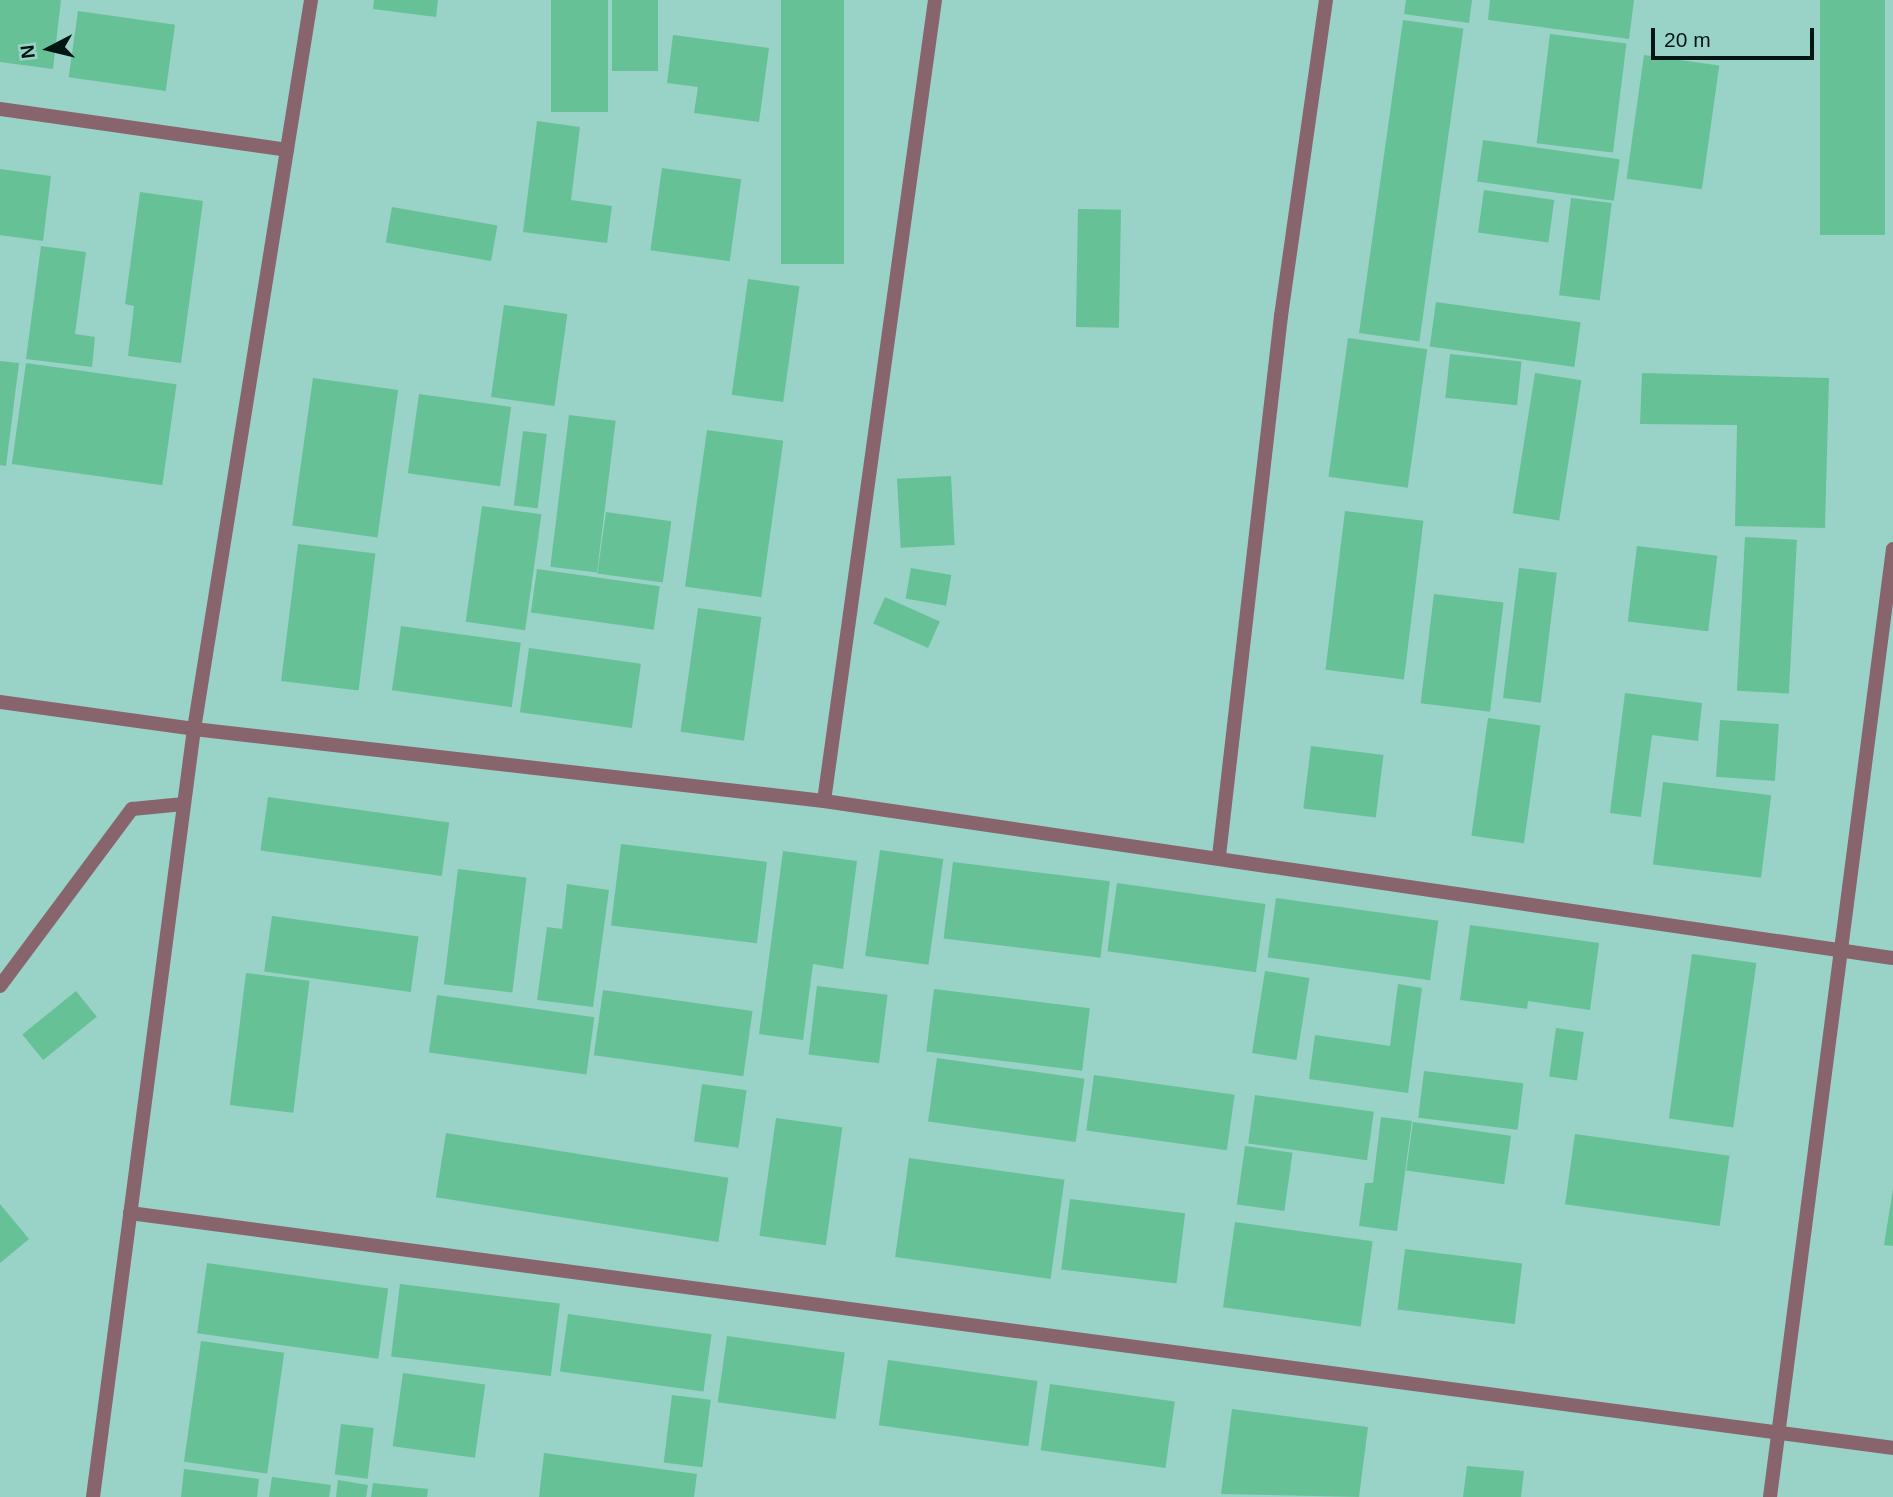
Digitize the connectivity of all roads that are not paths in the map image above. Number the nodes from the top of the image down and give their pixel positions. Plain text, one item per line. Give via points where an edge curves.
1 (311, 0) edge
2 (935, 0) edge
3 (1326, 0) edge
4 (0, 109) edge
5 (287, 150) junction
6 (1893, 549) edge
7 (0, 702) edge
8 (194, 729) junction
9 (824, 801) junction
10 (184, 804) junction
11 (1219, 856) junction
12 (1841, 951) junction
13 (1893, 958) edge
14 (0, 986) edge
15 (130, 1213) junction
16 (1778, 1433) junction
17 (1893, 1448) edge
18 (93, 1497) edge
19 (1770, 1497) edge

1 - 5 street
2 - 9 street
3 - 11 street via 1281,316
4 - 5 street
5 - 8 street
6 - 12 street
7 - 8 street
8 - 9 street
8 - 10 street
9 - 11 street
10 - 14 street via 132,809
10 - 15 street
11 - 12 street
12 - 13 street
12 - 16 street
15 - 16 street
15 - 18 street
16 - 17 street
16 - 19 street

